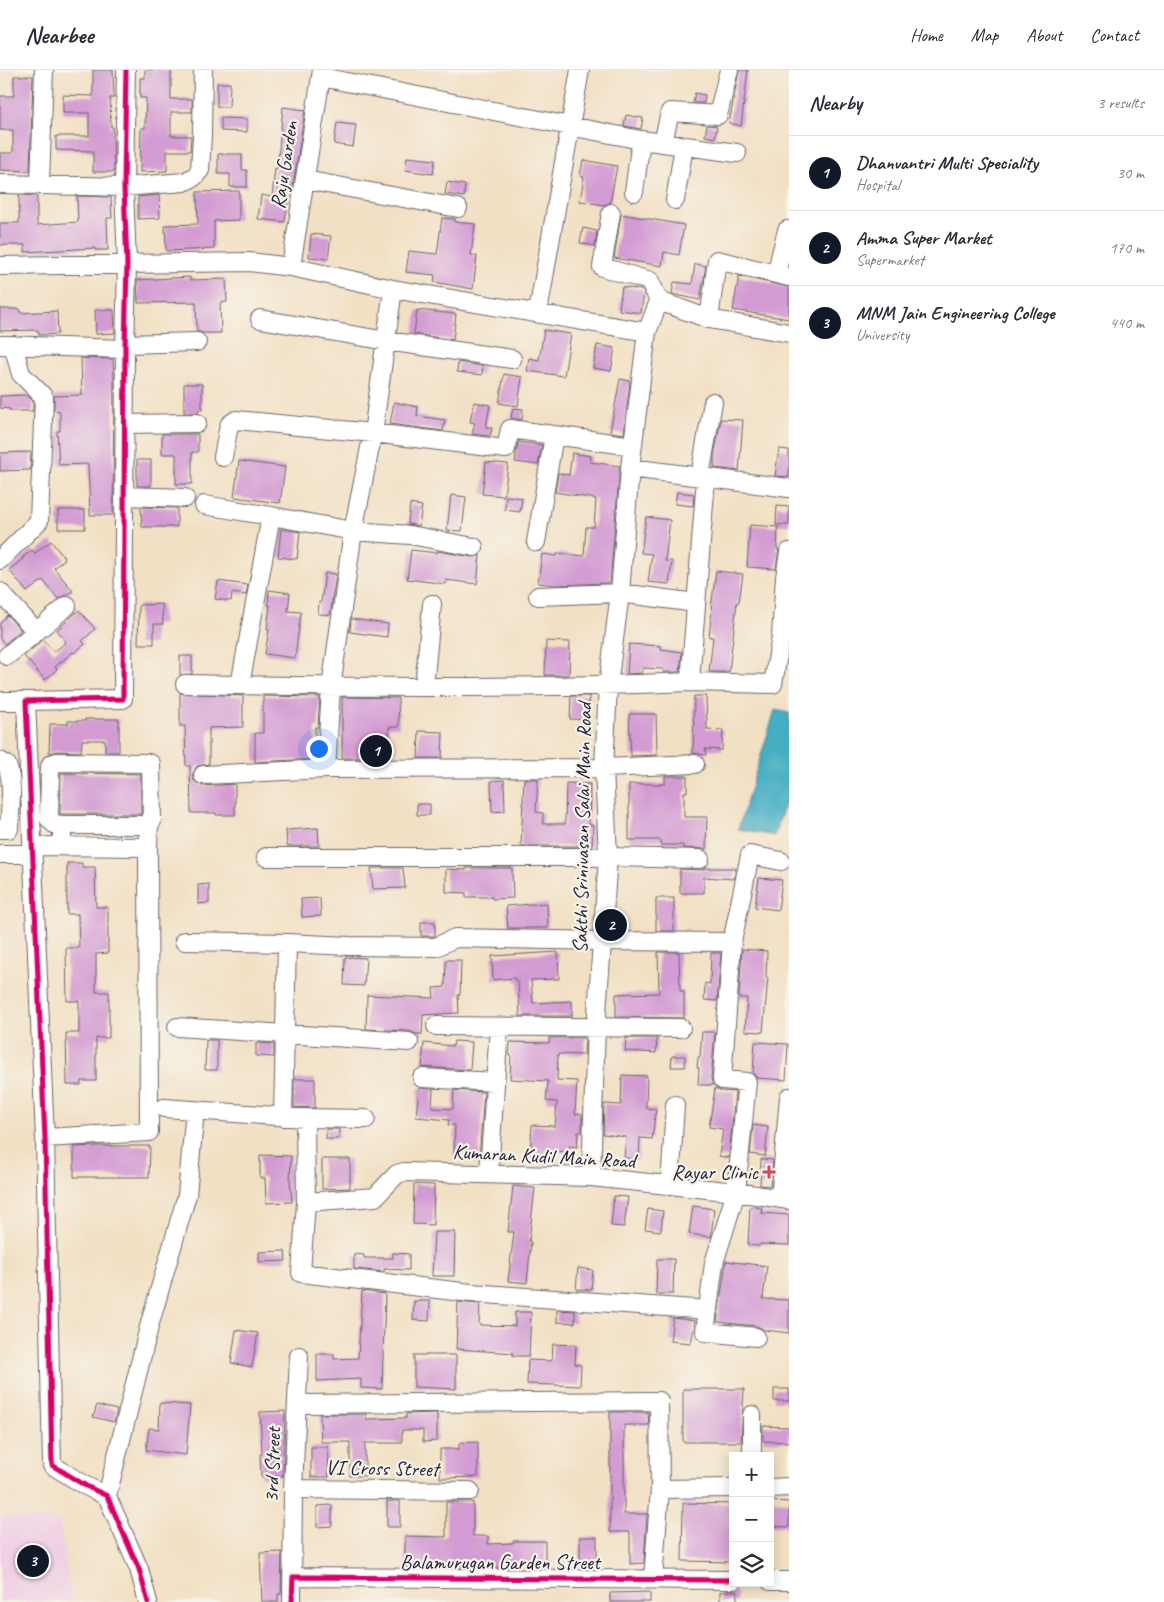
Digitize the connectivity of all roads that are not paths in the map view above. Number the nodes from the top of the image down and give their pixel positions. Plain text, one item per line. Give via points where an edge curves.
1 (44, 70) edge
2 (126, 70) edge
3 (203, 70) edge
4 (580, 70) edge
5 (728, 70) edge
6 (321, 73) edge
7 (570, 126) junction
8 (641, 140) junction
9 (663, 143) junction
10 (684, 146) junction
11 (737, 153) dead end
12 (305, 180) junction
13 (0, 184) edge
14 (40, 184) junction
15 (124, 187) junction
16 (634, 192) dead end
17 (675, 200) dead end
18 (458, 208) dead end
19 (611, 214) dead end
20 (788, 226) edge
21 (127, 264) junction
22 (0, 266) edge
23 (291, 267) junction
24 (782, 275) edge
25 (393, 289) junction
26 (659, 301) junction
27 (538, 312) junction
28 (260, 319) dead end
29 (709, 319) junction
30 (647, 332) junction
31 (789, 333) edge
32 (387, 341) junction
33 (197, 342) dead end
34 (6, 345) edge
35 (125, 347) junction
36 (512, 359) dead end
37 (713, 402) dead end
38 (197, 423) dead end
39 (124, 424) junction
40 (373, 433) junction
41 (554, 435) junction
42 (633, 446) junction
43 (223, 457) dead end
44 (630, 468) junction
45 (703, 477) junction
46 (789, 488) edge
47 (124, 496) junction
48 (185, 498) dead end
49 (204, 504) dead end
50 (271, 516) junction
51 (353, 531) junction
52 (536, 542) dead end
53 (474, 548) dead end
54 (789, 552) edge
55 (0, 560) edge
56 (0, 592) edge
57 (620, 593) junction
58 (538, 596) dead end
59 (696, 603) junction
60 (432, 604) dead end
61 (67, 606) dead end
62 (36, 631) junction
63 (7, 656) dead end
64 (690, 682) junction
65 (185, 684) dead end
66 (240, 686) junction
67 (608, 686) junction
68 (424, 687) junction
69 (331, 688) junction
70 (0, 701) edge
71 (26, 701) junction
72 (0, 761) edge
73 (695, 764) dead end
74 (604, 768) junction
75 (326, 769) junction
76 (203, 775) dead end
77 (62, 824) junction
78 (149, 825) junction
79 (4, 829) edge
80 (62, 846) junction
81 (148, 847) junction
82 (32, 850) junction
83 (4, 854) edge
84 (266, 857) dead end
85 (608, 857) junction
86 (700, 859) dead end
87 (781, 861) dead end
88 (184, 941) dead end
89 (603, 941) junction
90 (732, 942) junction
91 (287, 943) junction
92 (436, 1026) dead end
93 (177, 1027) dead end
94 (499, 1027) junction
95 (596, 1027) junction
96 (680, 1028) dead end
97 (284, 1033) junction
98 (409, 1042) dead end
99 (422, 1078) dead end
100 (495, 1082) junction
101 (789, 1097) edge
102 (675, 1105) dead end
103 (164, 1108) dead end
104 (195, 1110) junction
105 (283, 1117) junction
106 (305, 1118) junction
107 (366, 1119) dead end
108 (45, 1138) junction
109 (489, 1174) junction
110 (590, 1177) junction
111 (670, 1186) junction
112 (736, 1192) junction
113 (784, 1199) edge
114 (306, 1202) junction
115 (708, 1310) junction
116 (756, 1337) dead end
117 (299, 1356) dead end
118 (297, 1404) junction
119 (752, 1415) dead end
120 (752, 1452) edge
121 (729, 1488) edge
122 (774, 1488) edge
123 (789, 1488) edge
124 (293, 1489) junction
125 (660, 1489) junction
126 (470, 1491) dead end
127 (107, 1496) junction
128 (293, 1577) junction
129 (653, 1578) junction
130 (729, 1580) edge
131 (774, 1581) edge
132 (789, 1582) edge
133 (148, 1602) edge
134 (292, 1602) edge

1 - 14 street
2 - 15 street
3 - 15 street via 200,170 194,178 184,182
4 - 7 street
5 - 9 street via 718,115 670,112
6 - 7 street
6 - 12 street, Raju Garden
7 - 8 street
7 - 27 street
8 - 9 street
8 - 16 street
9 - 10 street
10 - 11 street
10 - 17 street
12 - 18 street
12 - 23 street, Raju Garden
13 - 14 street
14 - 15 street
15 - 21 street
19 - 26 street via 602,267 650,281
20 - 24 street
21 - 22 street
21 - 23 street via 249,262
21 - 35 street
23 - 25 street
24 - 29 street via 717,260
25 - 27 street
25 - 32 street
26 - 29 street
26 - 30 street, Sakthi Srinivasan Salai Main Road
27 - 30 street
28 - 32 street
29 - 31 street
30 - 42 street, Sakthi Srinivasan Salai Main Road
32 - 36 street
32 - 40 street
33 - 35 street
34 - 35 street
34 - 55 street via 21,374 44,397 39,521
35 - 39 street
37 - 45 street
38 - 39 street
39 - 47 street
40 - 41 street via 506,449 510,429
40 - 43 street via 236,420 229,425
40 - 51 street
41 - 42 street
41 - 52 street
42 - 44 street, Sakthi Srinivasan Salai Main Road
44 - 45 street
44 - 57 street, Sakthi Srinivasan Salai Main Road
45 - 46 street
45 - 59 street
47 - 48 street
47 - 71 street via 123,699
49 - 50 street
50 - 51 street
50 - 66 street
51 - 53 street via 410,535
51 - 69 street
54 - 64 street via 773,684
56 - 62 street
57 - 58 street
57 - 59 street
57 - 67 street, Sakthi Srinivasan Salai Main Road
59 - 64 street
60 - 68 street
61 - 62 street
62 - 63 street
64 - 67 street
65 - 66 street
66 - 69 street
67 - 68 street
67 - 74 street, Sakthi Srinivasan Salai Main Road
68 - 69 street
69 - 75 street
70 - 71 street
71 - 82 street
72 - 79 street via 7,764 10,772
73 - 74 street
74 - 75 street
74 - 85 street, Sakthi Srinivasan Salai Main Road
75 - 76 street
77 - 78 street
77 - 78 street via 54,824 49,819 50,767 56,762 151,764 152,821
77 - 80 street
78 - 81 street
79 - 83 street
80 - 81 street
80 - 82 street
81 - 108 street via 148,1132
82 - 83 street
82 - 108 street
84 - 85 street
85 - 86 street
85 - 89 street, Sakthi Srinivasan Salai Main Road
87 - 90 street via 750,855
88 - 91 street
89 - 90 street
89 - 91 street via 455,938 436,947
89 - 95 street, Sakthi Srinivasan Salai Main Road
90 - 112 street via 722,1080 746,1082
91 - 97 street
92 - 94 street
93 - 97 street
94 - 95 street
94 - 100 street
95 - 96 street
95 - 110 street, Sakthi Srinivasan Salai Main Road
97 - 98 street
97 - 105 street
99 - 100 street
100 - 109 street
101 - 113 street
102 - 111 street
103 - 104 street
104 - 105 street
104 - 127 street via 187,1195 150,1323
105 - 106 street
106 - 107 street
106 - 114 street
108 - 127 street via 52,1465
109 - 110 street, Kumaran Kudil Main Road
109 - 114 street, Kumaran Kudil Main Road via 404,1172 397,1174 374,1197
110 - 111 street, Kumaran Kudil Main Road
111 - 112 street, Kumaran Kudil Main Road
112 - 113 street, Kumaran Kudil Main Road
112 - 115 street via 714,1263
114 - 115 street via 301,1273 471,1293
115 - 116 street via 705,1332
117 - 118 street, 3rd Street
118 - 124 street, 3rd Street
118 - 125 street via 659,1401
119 - 120 street
121 - 125 street
122 - 123 street
124 - 126 street, VI Cross Street
124 - 128 street, 3rd Street
125 - 129 street
127 - 133 street via 139,1569
128 - 129 street, Balamurugan Garden Street
128 - 134 street
129 - 130 street, Balamurugan Garden Street
131 - 132 street

